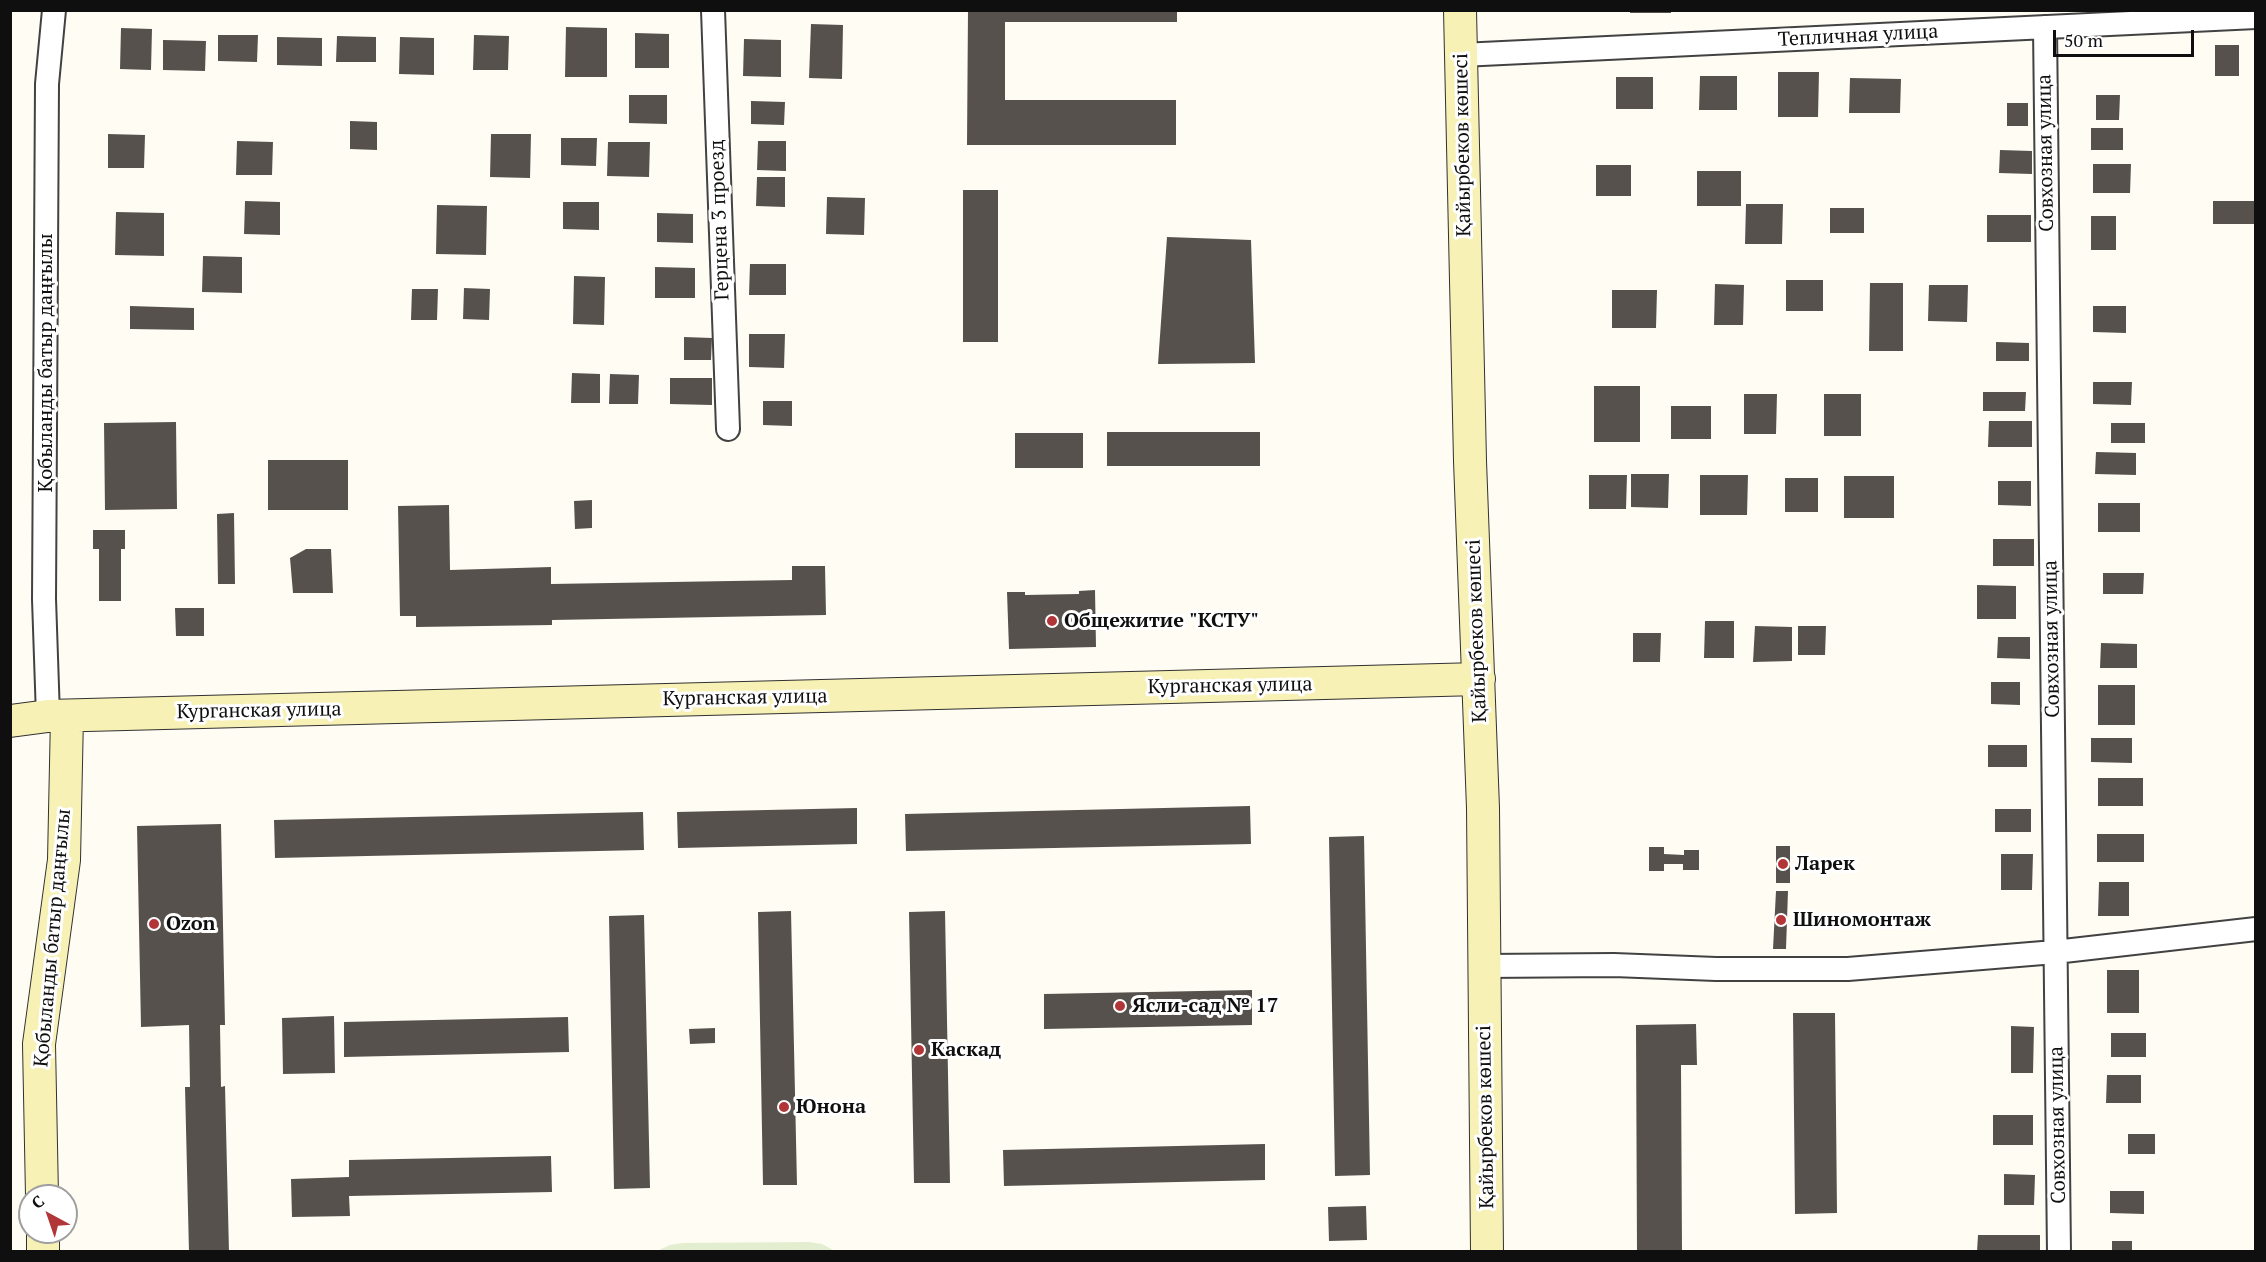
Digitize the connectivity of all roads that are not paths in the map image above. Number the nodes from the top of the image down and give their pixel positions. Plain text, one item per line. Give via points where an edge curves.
1 (54, 10) edge
2 (713, 10) edge
3 (1460, 10) edge
4 (2256, 17) edge
5 (2045, 27) junction
6 (1461, 55) junction
7 (728, 429) dead end
8 (1479, 679) junction
9 (58, 716) junction
10 (10, 721) edge
11 (2256, 929) edge
12 (2055, 952) junction
13 (1484, 966) junction
14 (42, 1184) edge
15 (1487, 1251) edge
16 (2059, 1251) edge

1 - 9 street, Қобыланды батыр даңғылы via 47,96 44,599
2 - 7 street, Герцена 3 проезд
3 - 6 street, Қайырбеков көшесі
4 - 5 street, Тепличная улица
5 - 6 street, Тепличная улица
5 - 12 street, Совхозная улица
6 - 8 street, Қайырбеков көшесі
8 - 9 street, Курганская улица
8 - 13 street, Қайырбеков көшесі
9 - 10 street, Курганская улица
9 - 14 street, Қобыланды батыр даңғылы via 64,860 39,1044
11 - 12 street
12 - 13 street via 1848,969
12 - 16 street, Совхозная улица
13 - 15 street, Қайырбеков көшесі

